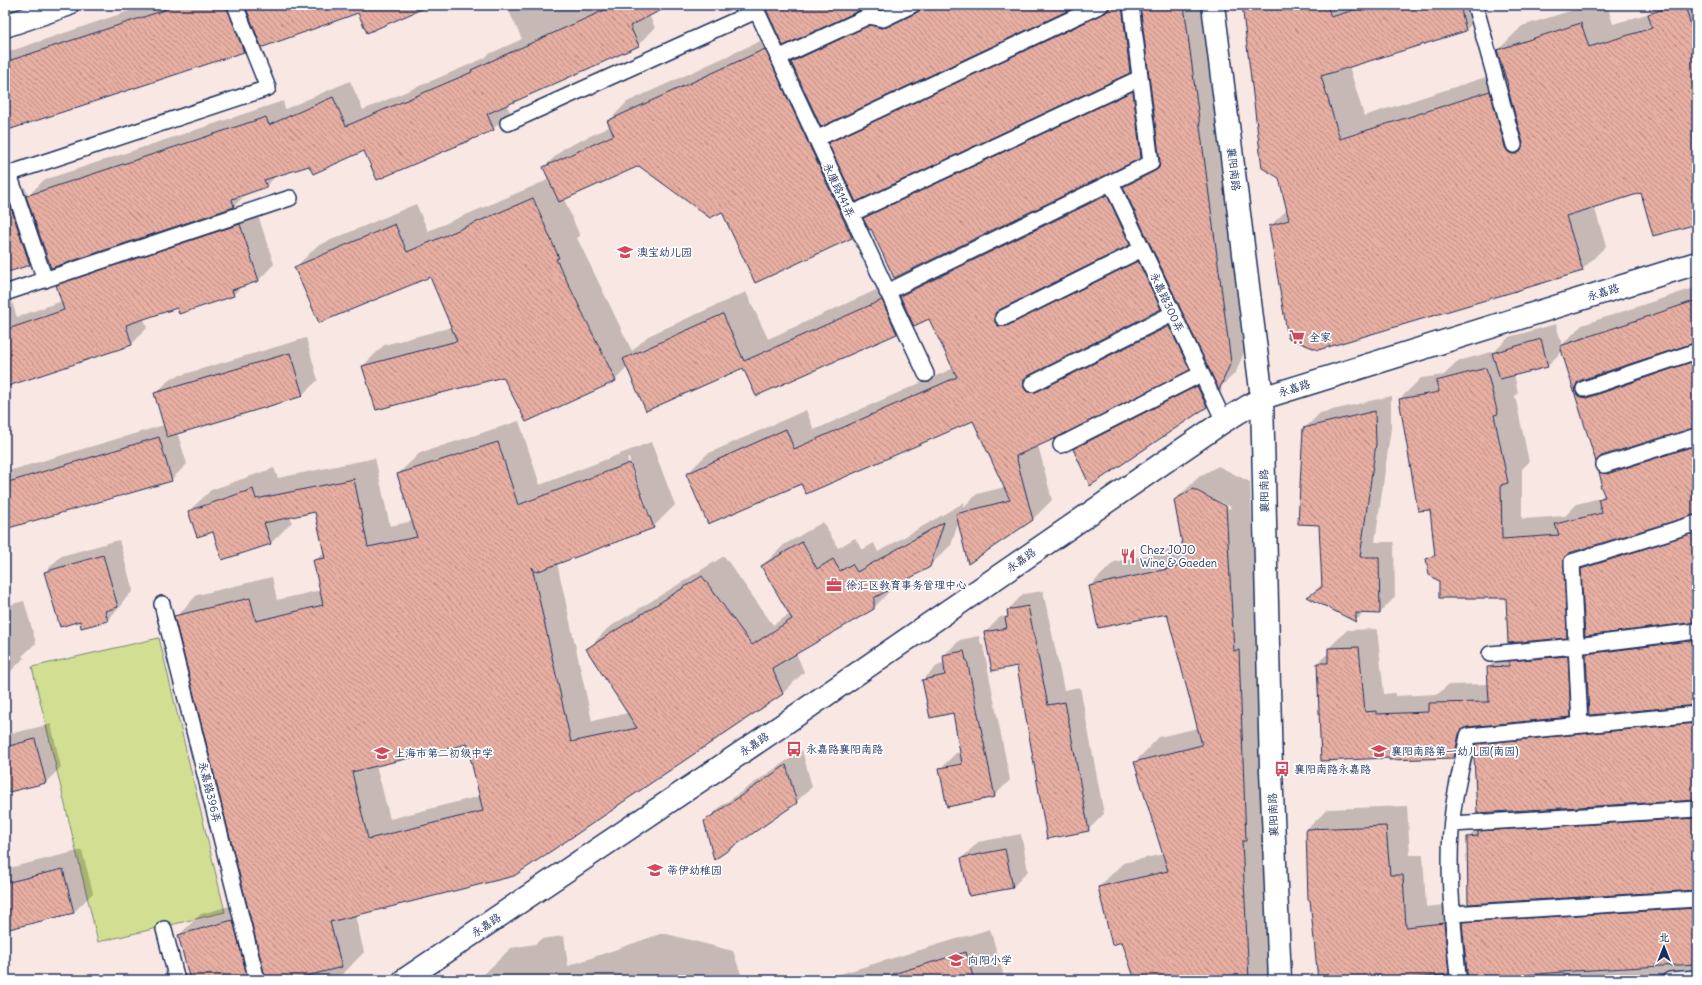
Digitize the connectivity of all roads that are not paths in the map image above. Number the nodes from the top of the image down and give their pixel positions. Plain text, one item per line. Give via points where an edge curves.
1 (68, 5) edge
2 (235, 5) edge
3 (912, 5) edge
4 (1101, 5) edge
5 (1131, 5) edge
6 (1213, 5) edge
7 (1476, 5) edge
8 (755, 8) edge
9 (5, 26) edge
10 (778, 58) junction
11 (1140, 78) junction
12 (508, 123) dead end
13 (816, 139) junction
14 (1514, 145) dead end
15 (7, 175) edge
16 (1110, 184) junction
17 (290, 198) dead end
18 (851, 214) junction
19 (1142, 249) junction
20 (1696, 266) edge
21 (45, 280) junction
22 (887, 292) junction
23 (5, 293) edge
24 (1172, 314) junction
25 (1003, 318) dead end
26 (1697, 351) edge
27 (926, 374) dead end
28 (1201, 374) junction
29 (1032, 384) dead end
30 (1584, 389) dead end
31 (1262, 398) junction
32 (1224, 421) junction
33 (1697, 436) edge
34 (1061, 445) dead end
35 (1604, 465) dead end
36 (1697, 523) edge
37 (162, 604) dead end
38 (1697, 631) edge
39 (1576, 646) junction
40 (1490, 654) dead end
41 (1697, 714) edge
42 (1580, 724) junction
43 (1697, 809) edge
44 (1452, 824) junction
45 (1697, 899) edge
46 (1452, 914) junction
47 (164, 929) dead end
48 (1697, 978) edge
49 (177, 980) edge
50 (257, 980) edge
51 (404, 980) edge
52 (1280, 980) edge
53 (1460, 980) edge
54 (1670, 980) edge

1 - 9 street
2 - 15 lane via 268,88
3 - 10 lane via 883,19 869,16
4 - 13 lane
5 - 11 lane
6 - 31 street, 襄阳南路
7 - 14 lane
8 - 10 lane, 永康路141弄
8 - 12 lane
10 - 13 lane, 永康路141弄
11 - 16 lane via 1151,163
11 - 18 lane
13 - 18 lane, 永康路141弄
15 - 21 lane
16 - 19 lane, 永嘉路300弄
16 - 22 lane
17 - 21 lane
18 - 22 lane, 永康路141弄
19 - 24 lane, 永嘉路300弄
19 - 25 lane
20 - 31 street, 永嘉路
21 - 23 lane
22 - 27 lane, 永康路141弄
24 - 28 lane, 永嘉路300弄
24 - 29 lane
26 - 30 lane
28 - 32 lane, 永嘉路300弄
28 - 34 lane
31 - 32 street, 永嘉路
31 - 52 street, 襄阳南路 via 1271,770
32 - 51 street, 永嘉路 via 781,726
33 - 35 lane
36 - 39 lane via 1572,562
37 - 50 lane, 永嘉路396弄
38 - 39 lane
39 - 40 lane
39 - 42 lane
41 - 42 lane
42 - 44 lane via 1468,736
43 - 44 lane
44 - 46 lane
45 - 46 lane
46 - 53 lane
47 - 49 lane
48 - 54 lane

